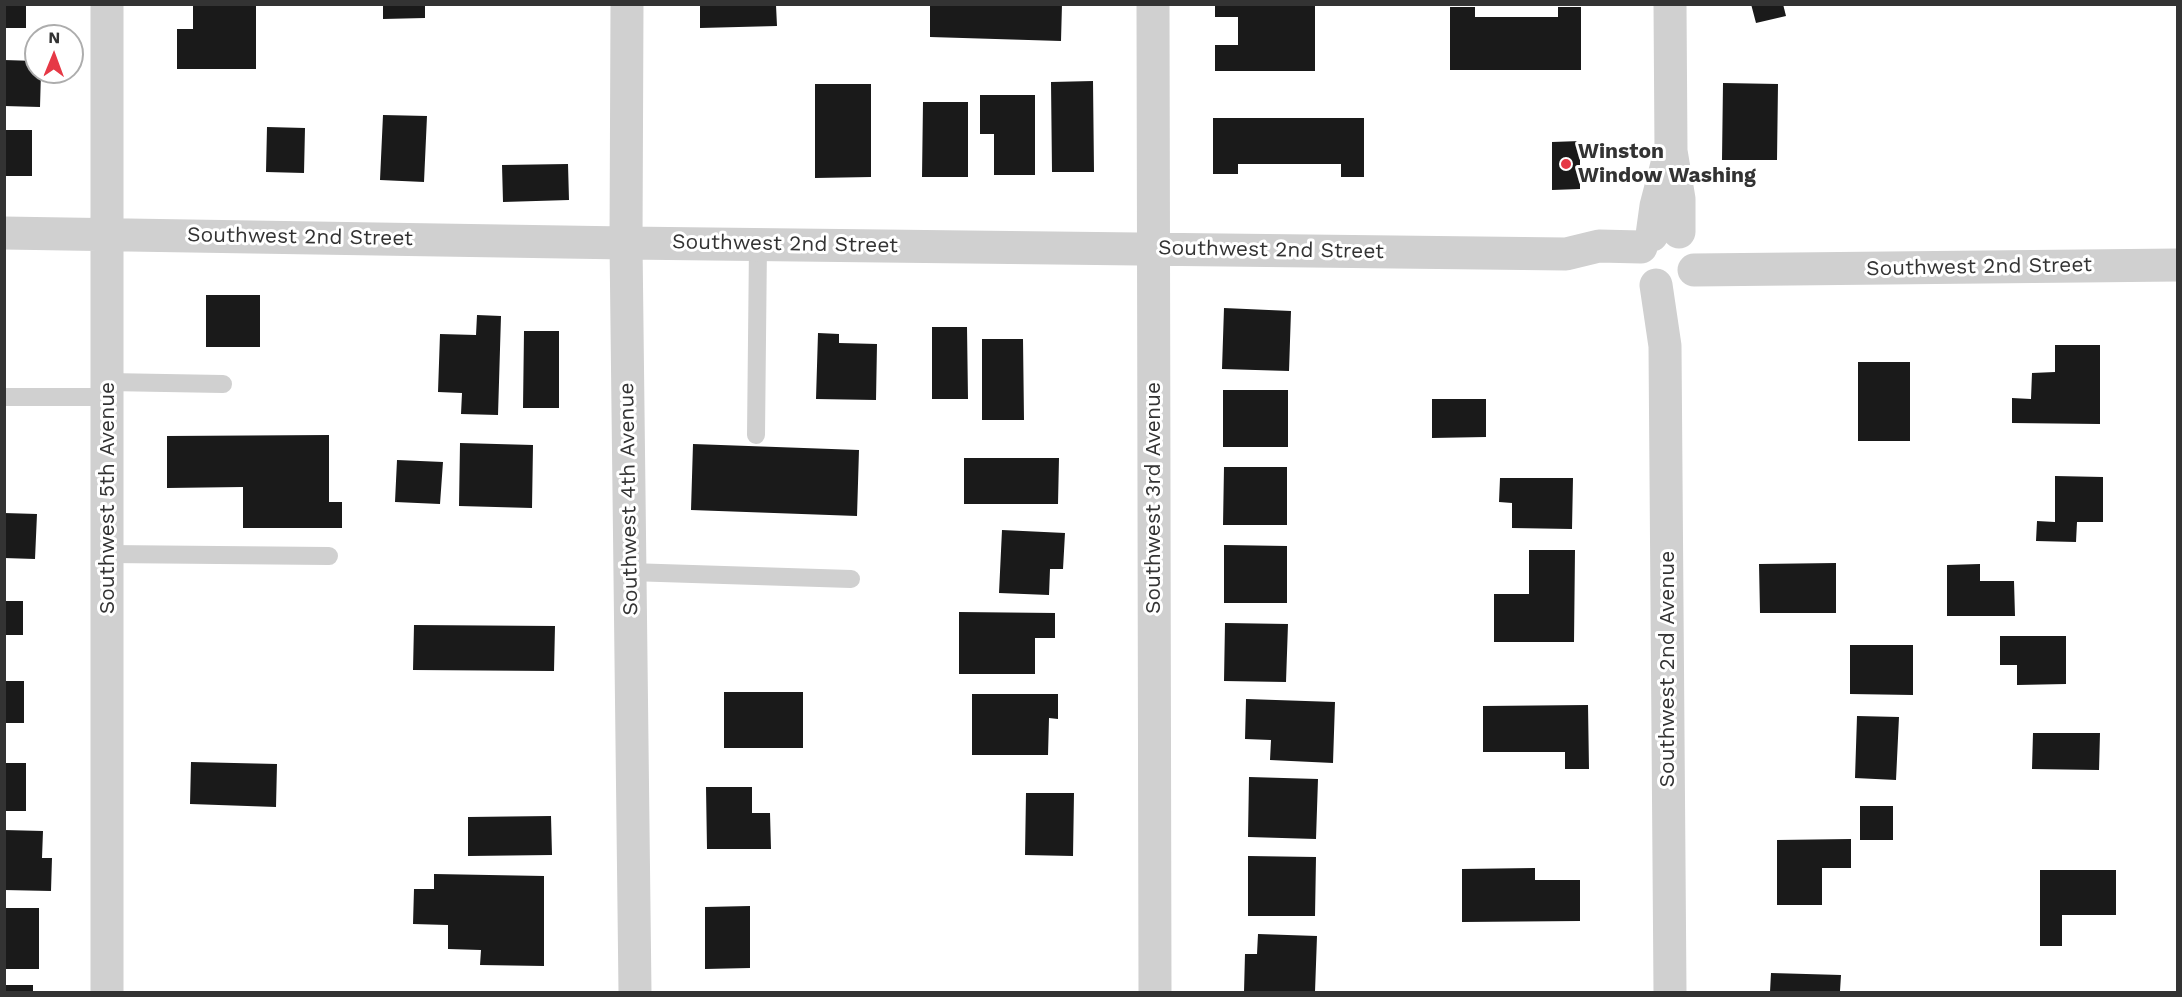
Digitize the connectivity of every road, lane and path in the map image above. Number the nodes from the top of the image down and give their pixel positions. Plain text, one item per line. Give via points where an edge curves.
1 (107, 4) edge
2 (627, 4) edge
3 (1153, 4) edge
4 (1670, 4) edge
5 (4, 233) edge
6 (108, 233) junction
7 (626, 243) junction
8 (758, 244) junction
9 (1154, 248) junction
10 (1667, 259) junction
11 (2178, 265) edge
12 (223, 384) dead end
13 (108, 390) junction
14 (4, 397) edge
15 (756, 435) dead end
16 (108, 554) junction
17 (329, 556) dead end
18 (629, 572) junction
19 (851, 579) dead end
20 (107, 993) edge
21 (635, 993) edge
22 (1155, 993) edge
23 (1670, 993) edge

1 - 6 street, Southwest 5th Avenue
2 - 7 street, Southwest 4th Avenue
3 - 9 street, Southwest 3rd Avenue
4 - 10 street, Southwest 2nd Avenue via 1671,151 1656,206
5 - 6 street, Southwest 2nd Street
6 - 7 street, Southwest 2nd Street
6 - 13 street, Southwest 5th Avenue
7 - 8 street, Southwest 2nd Street
7 - 18 street, Southwest 4th Avenue
8 - 9 street, Southwest 2nd Street
8 - 15 lane
9 - 10 street, Southwest 2nd Street via 1566,254 1599,246
9 - 22 street, Southwest 3rd Avenue
10 - 11 street, Southwest 2nd Street via 1751,251 1780,269
10 - 23 street, Southwest 2nd Avenue
12 - 13 lane
13 - 14 lane
13 - 16 street, Southwest 5th Avenue
16 - 17 lane
16 - 20 street, Southwest 5th Avenue
18 - 19 lane
18 - 21 street, Southwest 4th Avenue

